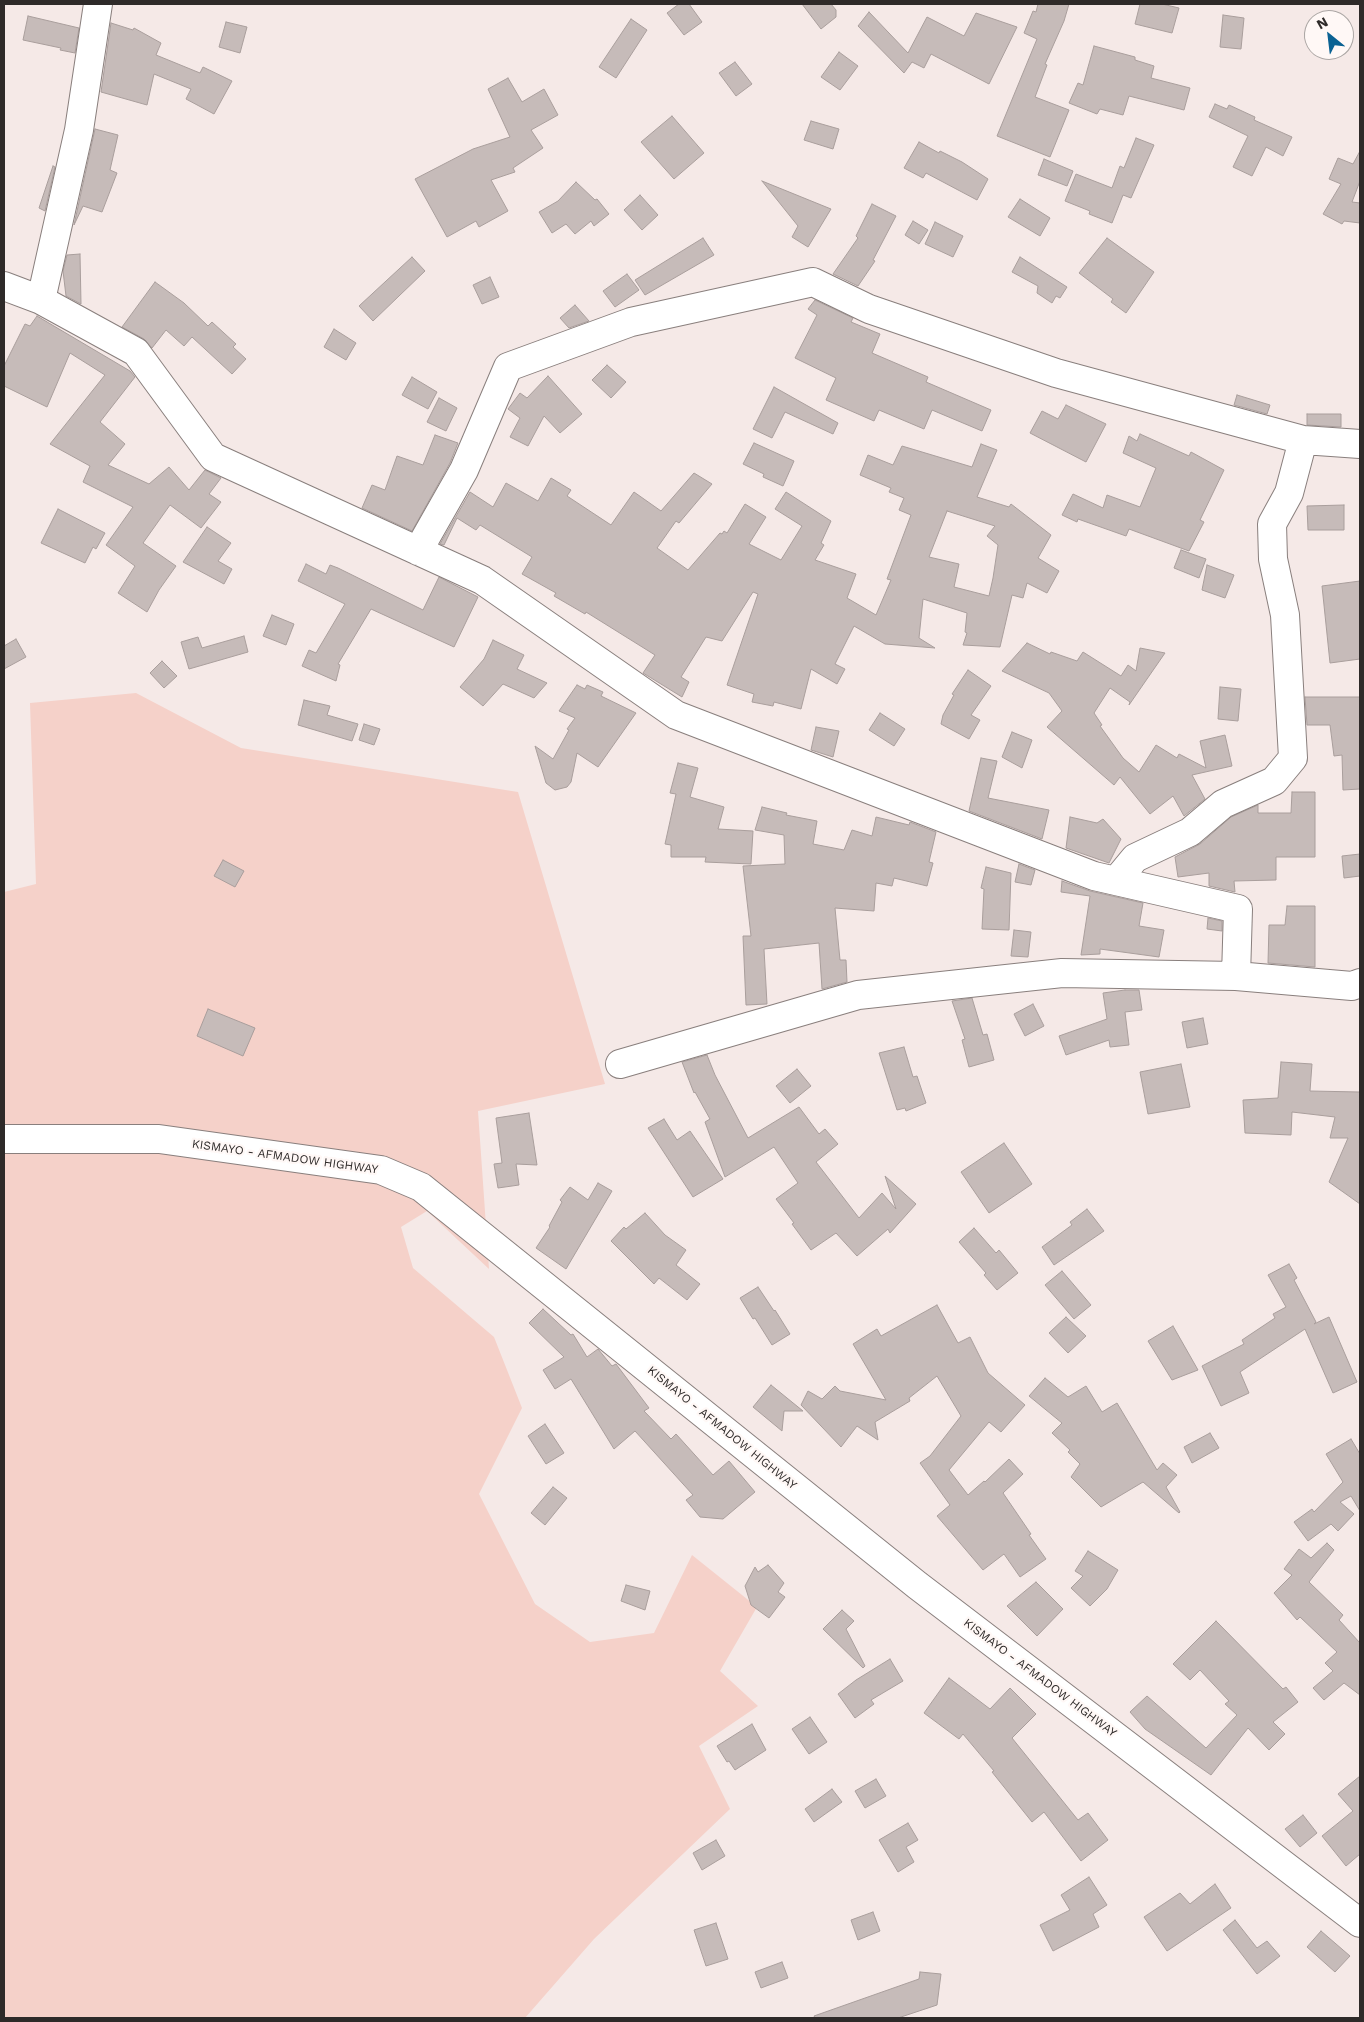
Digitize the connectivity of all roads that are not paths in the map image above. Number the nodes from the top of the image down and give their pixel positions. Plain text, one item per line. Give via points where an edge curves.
1 (98, 4) edge
2 (4, 286) edge
3 (41, 300) junction
4 (1303, 440) junction
5 (1360, 444) edge
6 (418, 551) junction
7 (1116, 881) junction
8 (1236, 976) junction
9 (1360, 983) edge
10 (620, 1064) dead end
11 (4, 1139) edge
12 (1360, 1923) edge

1 - 3 street via 79,130
2 - 3 street
3 - 6 street via 136,352 213,457
4 - 5 street
4 - 6 street via 1056,373 869,309 813,282 631,322 508,367 464,470
4 - 7 street via 1289,492 1272,524 1273,560 1285,615 1293,758 1274,781 1223,804 1190,832 1135,858
6 - 7 street via 482,580 676,715 1094,876
7 - 8 street via 1238,909
8 - 9 street via 1352,986
8 - 10 street via 1062,973 858,995
11 - 12 street, KISMAYO - AFMADOW HIGHWAY via 159,1139 381,1170 421,1187 917,1585

